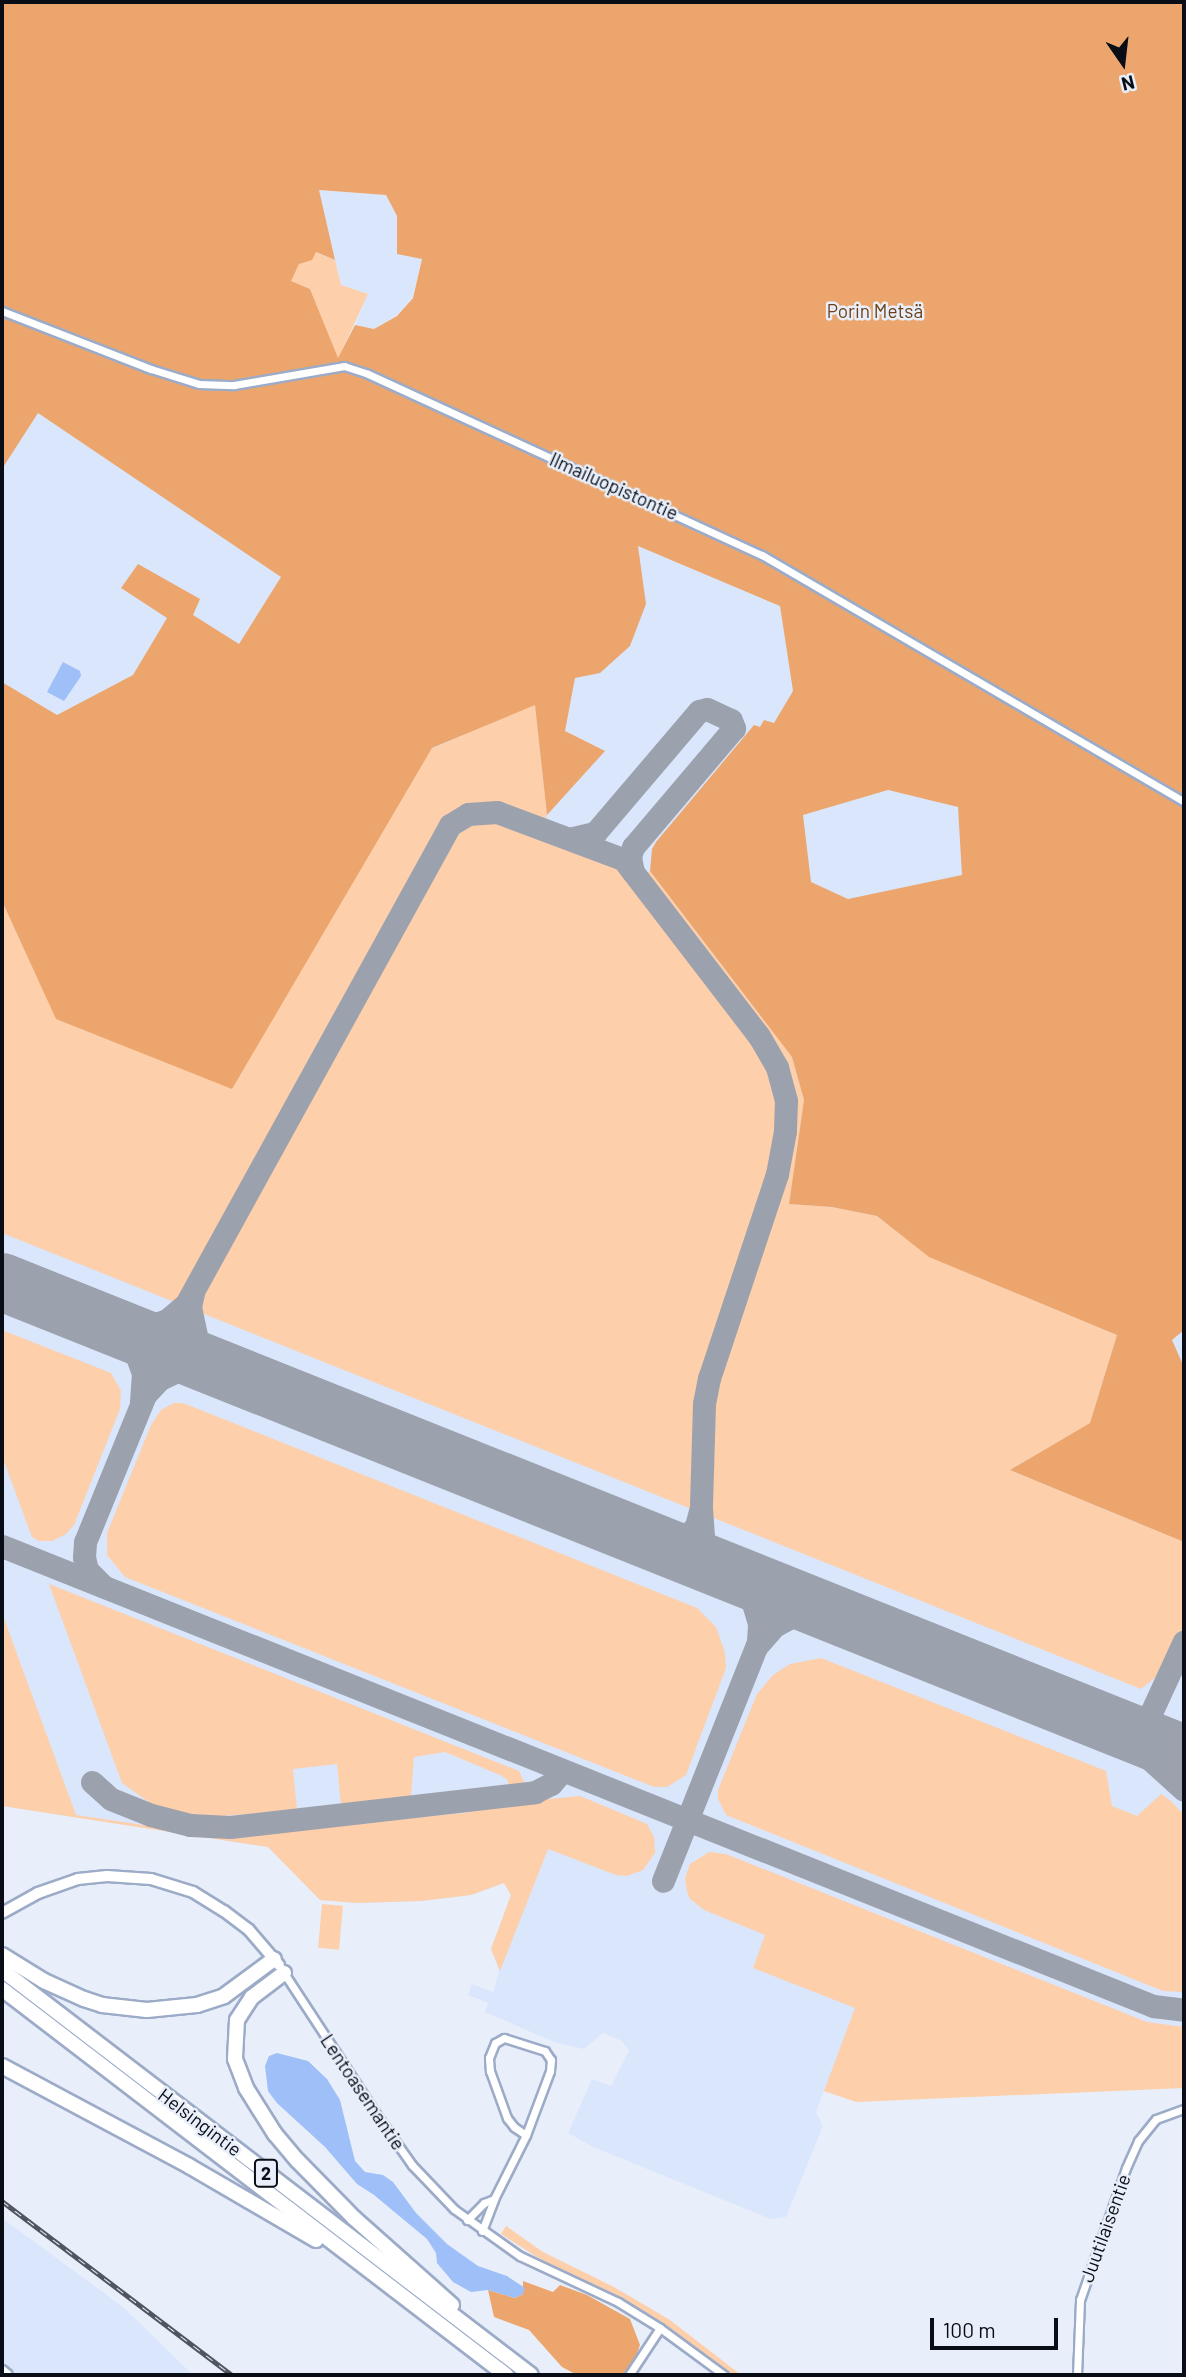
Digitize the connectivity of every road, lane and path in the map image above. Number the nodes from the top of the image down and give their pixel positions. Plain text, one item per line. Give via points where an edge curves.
1 (2, 311) edge
2 (1184, 802) edge
3 (2, 1913) edge
4 (2, 1955) edge
5 (274, 1959) junction
6 (2, 1970) edge
7 (284, 1973) junction
8 (2, 1989) edge
9 (2, 2066) edge
10 (1184, 2109) edge
11 (526, 2135) junction
12 (494, 2199) junction
13 (467, 2220) junction
14 (482, 2231) junction
15 (388, 2286) junction
16 (660, 2328) junction
17 (2, 2371) edge
18 (7, 2375) edge
19 (506, 2375) edge
20 (532, 2375) edge
21 (629, 2375) edge
22 (724, 2375) edge
23 (1077, 2375) edge

1 - 2 street, Ilmailuopistontie via 199,384 234,385 344,366 375,377 762,555
3 - 5 main road, Lentoasemantie via 38,1893 78,1879 151,1879 193,1892 225,1911
4 - 5 highway via 44,1982 84,1999 147,2010 184,2007 224,1996
5 - 7 main road, Lentoasemantie
6 - 20 highway, Helsingintie / 2
7 - 13 street, Lentoasemantie via 412,2165
7 - 20 highway via 253,1997 234,2032 234,2059 257,2108 298,2161 354,2218
8 - 15 highway, Helsingintie / 2
9 - 15 highway via 231,2190
10 - 23 street, Juutilaisentie via 1156,2119 1138,2141 1126,2168 1080,2300
11 - 11 street via 551,2060 545,2051 504,2038 495,2043 490,2071 507,2118
11 - 12 street
12 - 13 street
12 - 14 street
13 - 14 street, Lentoasemantie
14 - 16 street, Lentoasemantie via 520,2256 618,2302
15 - 19 highway, Helsingintie / 2
16 - 21 street
16 - 22 street, Lentoasemantie
17 - 18 main road

